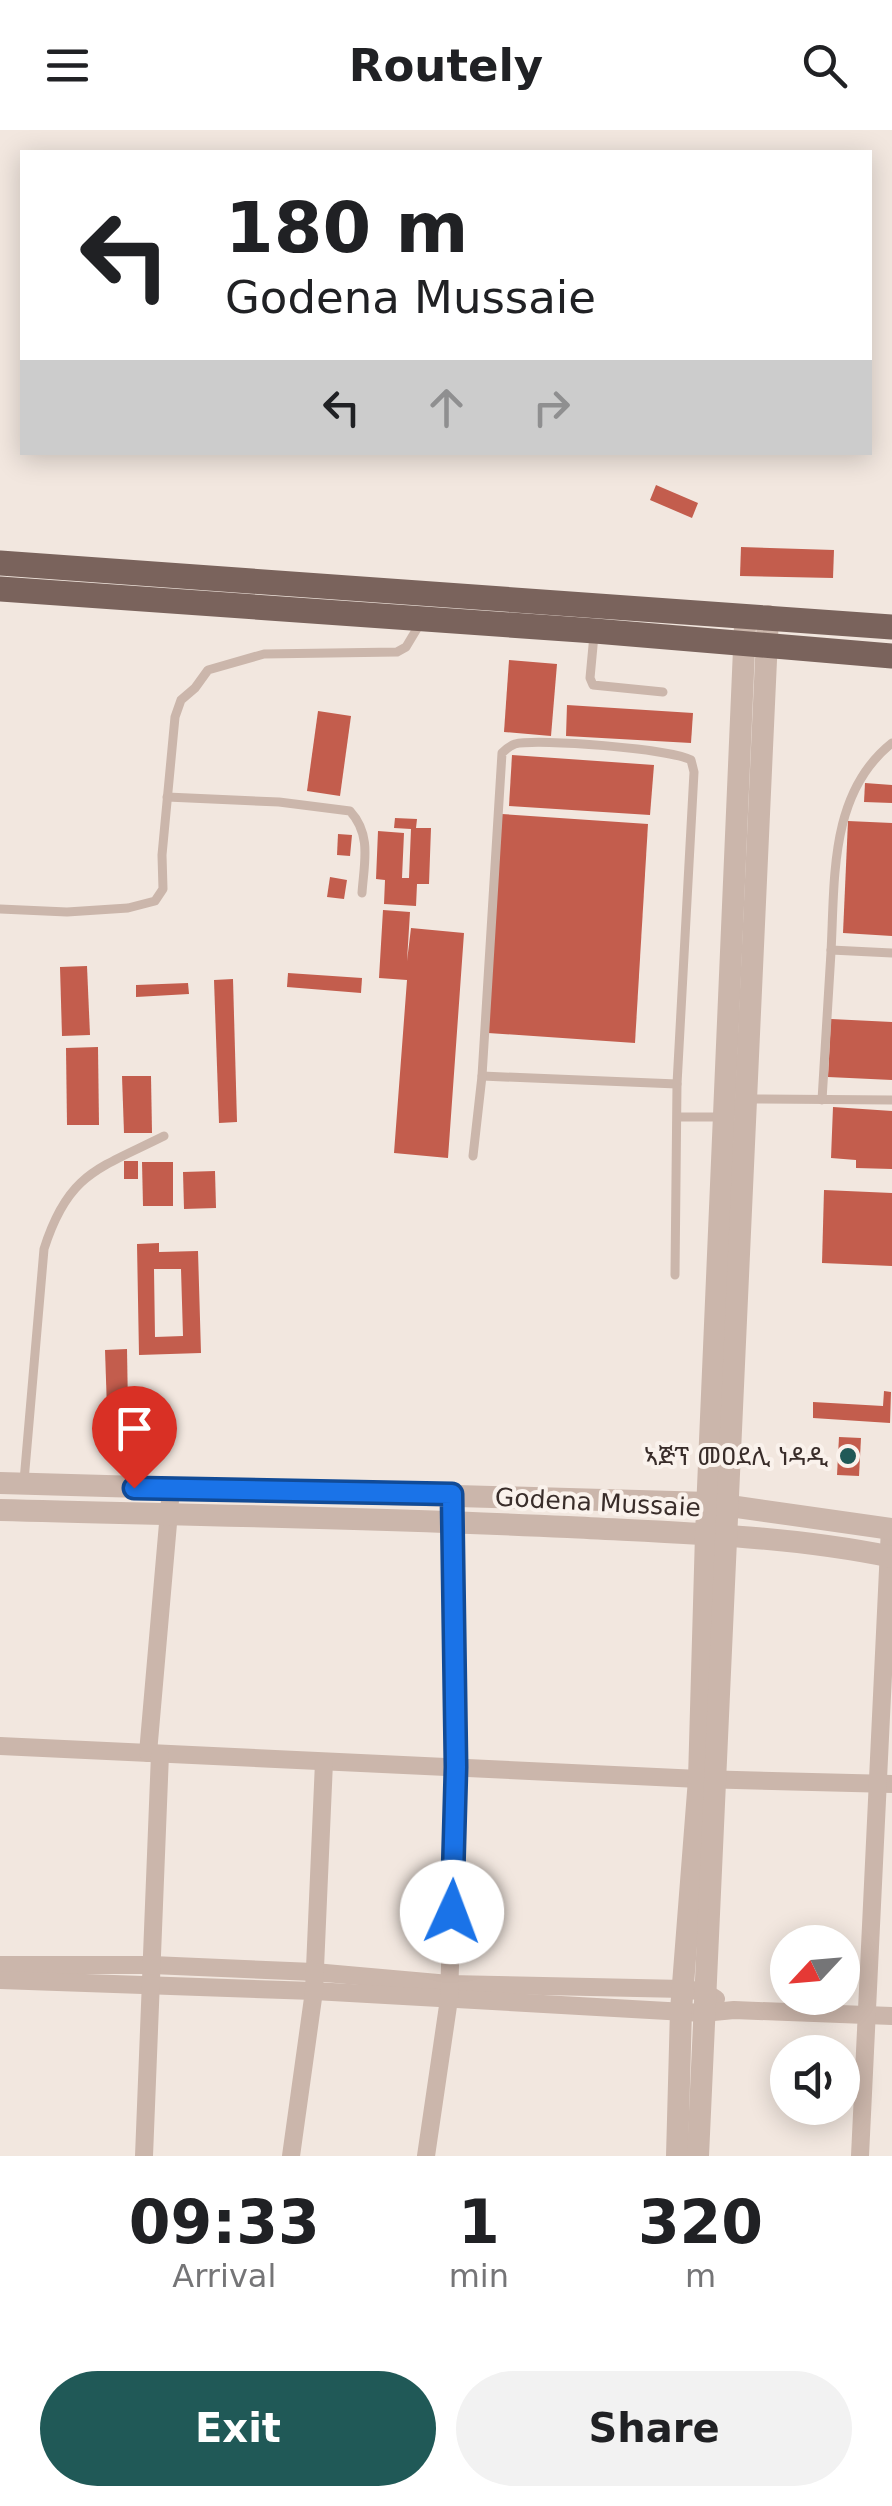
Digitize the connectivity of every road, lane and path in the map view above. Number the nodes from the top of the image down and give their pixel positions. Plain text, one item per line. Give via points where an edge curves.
1 (0, 563) edge
2 (112, 584) junction
3 (0, 589) edge
4 (512, 613) junction
5 (756, 616) junction
6 (423, 619) junction
7 (892, 626) edge
8 (595, 631) junction
9 (756, 644) junction
10 (892, 656) edge
11 (663, 692) dead end
12 (892, 744) edge
13 (167, 797) junction
14 (362, 893) dead end
15 (0, 909) edge
16 (831, 950) junction
17 (892, 953) edge
18 (482, 1076) junction
19 (677, 1084) junction
20 (822, 1100) junction
21 (892, 1100) edge
22 (735, 1108) junction
23 (678, 1117) junction
24 (164, 1136) dead end
25 (473, 1156) dead end
26 (675, 1275) dead end
27 (0, 1484) edge
28 (24, 1484) junction
29 (171, 1489) junction
30 (452, 1494) junction
31 (718, 1504) junction
32 (0, 1510) edge
33 (169, 1514) junction
34 (452, 1522) junction
35 (891, 1528) edge
36 (715, 1536) junction
37 (890, 1557) edge
38 (0, 1746) edge
39 (154, 1754) junction
40 (324, 1762) junction
41 (456, 1767) junction
42 (708, 1779) junction
43 (884, 1784) edge
44 (0, 1965) edge
45 (152, 1965) junction
46 (0, 1980) edge
47 (314, 1981) junction
48 (151, 1984) junction
49 (449, 1992) junction
50 (693, 2001) junction
51 (866, 2014) junction
52 (892, 2016) edge
53 (144, 2156) edge
54 (290, 2156) edge
55 (426, 2156) edge
56 (677, 2156) edge
57 (698, 2156) edge
58 (860, 2156) edge

1 - 2 main road
2 - 3 main road
2 - 4 main road
2 - 6 main road
4 - 5 main road
4 - 6 main road
4 - 8 main road
5 - 7 main road
5 - 9 street
6 - 13 lane via 406,647 390,653 268,654 208,670 180,700 174,717
8 - 9 main road
8 - 11 lane via 594,686
9 - 10 main road
9 - 22 street
12 - 16 lane via 866,767 848,802 835,858
13 - 14 lane via 350,811 366,836
13 - 15 lane via 163,889 155,900 68,912
16 - 17 lane
16 - 20 lane
18 - 19 lane
18 - 19 lane via 502,753 517,744 620,746 681,754 694,772
18 - 25 lane
19 - 23 lane
20 - 21 lane
20 - 22 lane
22 - 23 lane
22 - 31 street
23 - 26 lane
24 - 28 lane via 98,1169 74,1187 54,1218 44,1250
27 - 28 street, Godena Mussaie
28 - 29 street, Godena Mussaie
29 - 30 street, Godena Mussaie
29 - 33 street
30 - 31 street, Godena Mussaie
30 - 34 street
31 - 35 street, Godena Mussaie
31 - 36 street
32 - 33 street, Godena Mussaie
33 - 34 street, Godena Mussaie
33 - 39 street
34 - 36 street, Godena Mussaie
34 - 41 street
35 - 37 street
36 - 37 street, Godena Mussaie
36 - 42 street
37 - 43 street
38 - 39 street
39 - 40 street
39 - 45 street
40 - 41 street
40 - 47 street
41 - 42 street
41 - 49 street
42 - 43 street
42 - 50 street
43 - 51 street
44 - 45 street
45 - 47 street
45 - 48 street
46 - 48 street
47 - 48 street
47 - 49 street
47 - 54 street
48 - 53 street
49 - 50 street
49 - 55 street
50 - 51 street via 734,2010
50 - 56 street
50 - 57 street
51 - 52 street
51 - 58 street

